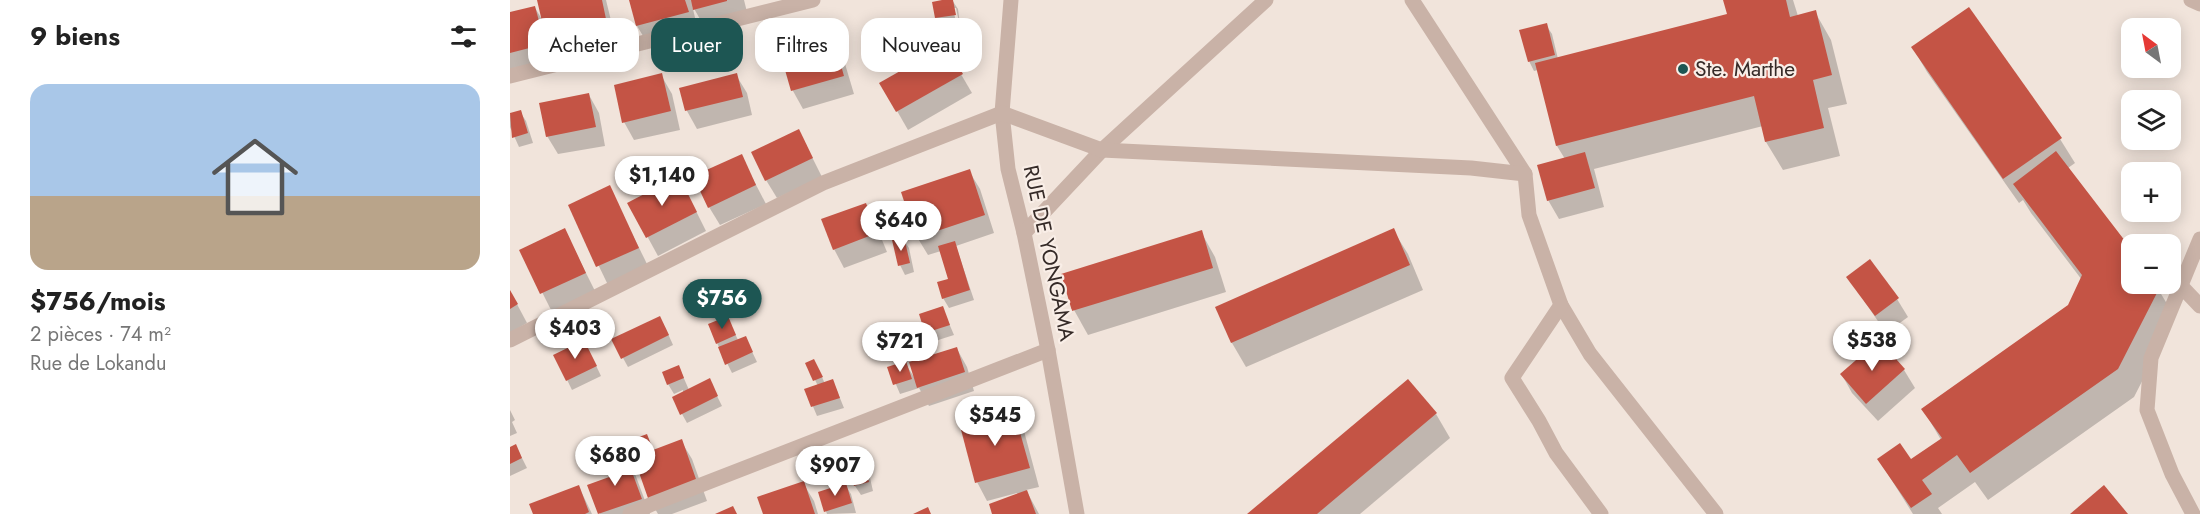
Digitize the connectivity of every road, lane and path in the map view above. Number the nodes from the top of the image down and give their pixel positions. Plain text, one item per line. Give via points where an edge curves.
1 (813, 0) edge
2 (1011, 0) edge
3 (1266, 0) edge
4 (1412, 0) edge
5 (2191, 0) edge
6 (2200, 4) edge
7 (510, 76) edge
8 (1002, 112) junction
9 (1102, 150) junction
10 (1525, 174) junction
11 (1024, 233) junction
12 (2200, 240) edge
13 (2181, 286) joint
14 (2178, 294) edge
15 (1561, 305) junction
16 (2200, 306) edge
17 (510, 340) edge
18 (1048, 350) junction
19 (630, 514) edge
20 (1077, 514) edge
21 (1601, 514) edge
22 (1716, 514) edge
23 (2193, 514) edge

1 - 7 street
2 - 8 street, RUE DE YONGAMA
3 - 9 street
4 - 10 street
5 - 6 street
8 - 9 street
8 - 11 street, RUE DE YONGAMA via 1008,169
8 - 17 street via 823,183
9 - 10 street
9 - 11 street
10 - 15 street via 1529,215
11 - 18 street, RUE DE YONGAMA
12 - 13 street
13 - 16 street
14 - 23 street via 2151,358 2147,410 2172,474
15 - 21 street via 1512,378 1556,453
15 - 22 street via 1590,354
18 - 19 street
18 - 20 street, RUE DE YONGAMA

